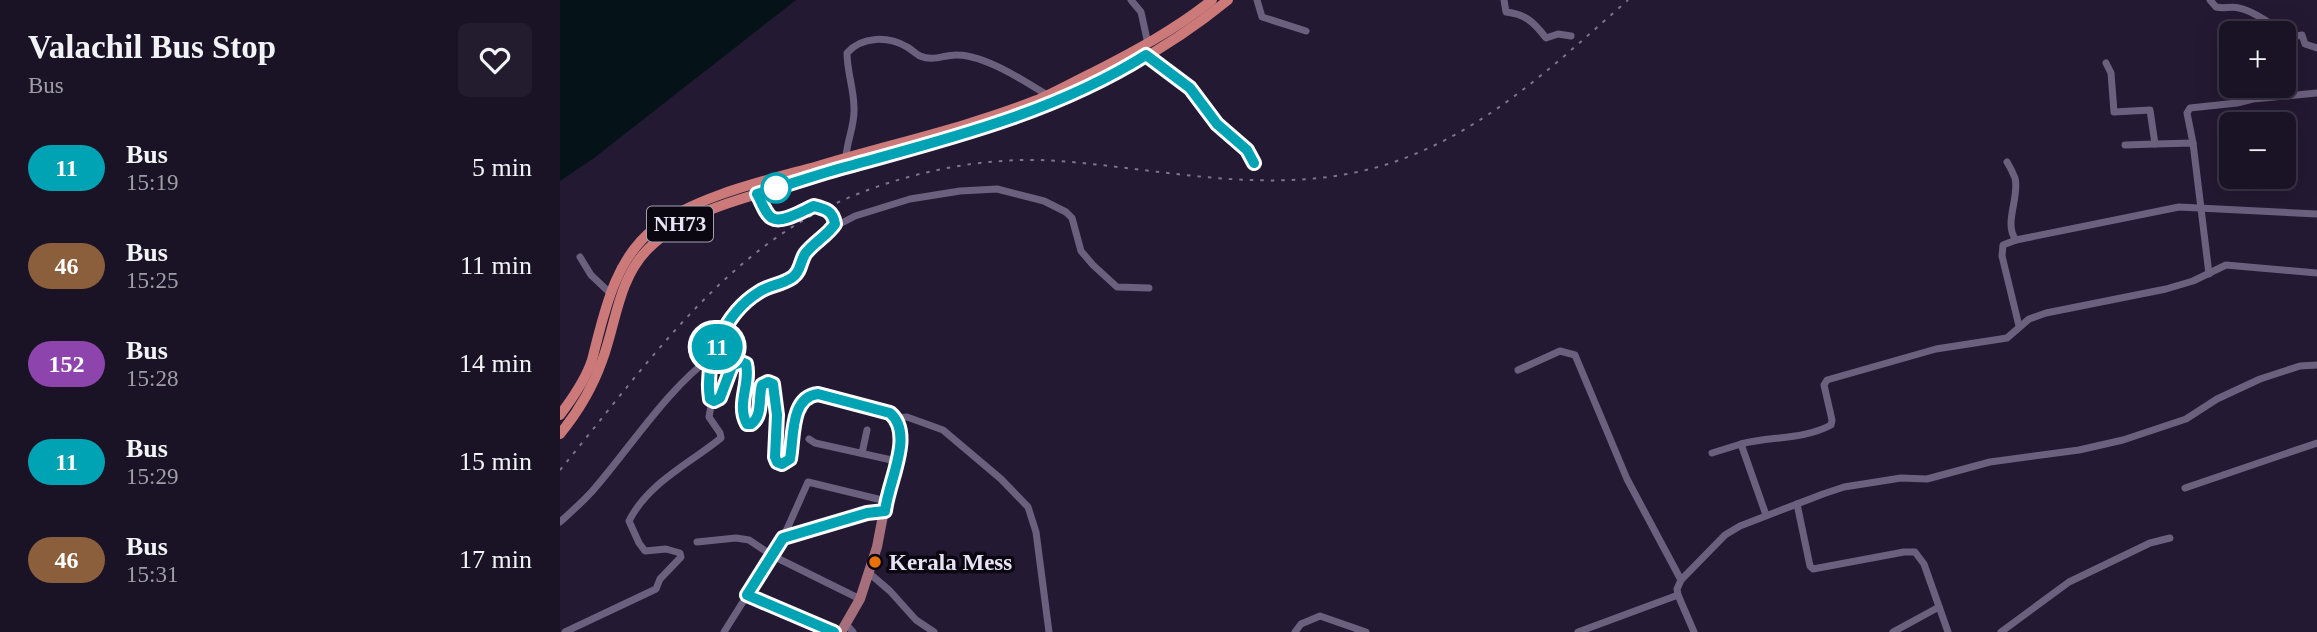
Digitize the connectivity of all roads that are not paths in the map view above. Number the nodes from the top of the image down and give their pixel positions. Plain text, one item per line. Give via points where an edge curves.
1 (1131, 0) edge
2 (1212, 0) edge
3 (1228, 0) edge
4 (1256, 0) edge
5 (1504, 0) edge
6 (2210, 0) edge
7 (1306, 31) dead end
8 (1571, 36) dead end
9 (2317, 48) edge
10 (1147, 49) junction
11 (2106, 63) dead end
12 (2317, 93) edge
13 (1047, 95) junction
14 (2193, 143) junction
15 (2155, 144) junction
16 (2125, 145) dead end
17 (846, 158) junction
18 (2007, 162) dead end
19 (1254, 163) dead end
20 (755, 190) junction
21 (2201, 208) junction
22 (2317, 214) edge
23 (834, 227) junction
24 (2016, 240) junction
25 (580, 257) dead end
26 (2317, 273) edge
27 (2209, 274) junction
28 (1149, 288) dead end
29 (610, 293) junction
30 (2020, 326) junction
31 (715, 354) junction
32 (2317, 365) edge
33 (1518, 370) dead end
34 (712, 401) junction
35 (560, 415) edge
36 (896, 418) junction
37 (867, 430) dead end
38 (560, 435) edge
39 (809, 439) dead end
40 (2317, 443) edge
41 (1741, 444) junction
42 (862, 453) junction
43 (1712, 453) dead end
44 (896, 461) junction
45 (2185, 488) dead end
46 (1797, 504) junction
47 (885, 506) junction
48 (1766, 515) junction
49 (560, 522) edge
50 (783, 538) junction
51 (2170, 538) dead end
52 (697, 542) dead end
53 (773, 556) junction
54 (869, 573) junction
55 (1681, 580) junction
56 (747, 595) junction
57 (1678, 595) junction
58 (860, 599) junction
59 (1939, 607) junction
60 (847, 629) edge
61 (565, 632) edge
62 (724, 632) edge
63 (834, 632) edge
64 (934, 632) edge
65 (1049, 632) edge
66 (1295, 632) edge
67 (1366, 632) edge
68 (1578, 632) edge
69 (1694, 632) edge
70 (1893, 632) edge
71 (1948, 632) edge
72 (2001, 632) edge

1 - 10 street via 1141,12
2 - 10 highway, NH73
3 - 10 highway, NH73 via 1203,20
4 - 7 street via 1262,17
5 - 8 street via 1506,12 1521,13 1546,38
6 - 9 street via 2216,7 2241,8 2264,19 2287,38 2302,35 2305,44
10 - 13 highway, NH73
10 - 19 street via 1190,88
10 - 20 highway, NH73 via 1110,77 1026,114
11 - 15 street via 2115,112 2150,110
12 - 14 street via 2190,108
13 - 17 highway, NH73
13 - 17 street via 972,57 955,54 933,59 896,41 866,40 847,53 854,108
14 - 15 street
14 - 21 street
15 - 16 street
17 - 20 highway, NH73
18 - 24 street via 2015,179 2012,221
20 - 23 main road via 774,220 814,206 834,216
20 - 29 highway, NH73 via 700,203 654,228 639,242
20 - 38 highway, NH73 via 672,228 646,251 625,285 602,362 581,408
21 - 22 street
21 - 24 street via 2179,206
21 - 27 street
23 - 28 street via 910,199 997,189 1066,212 1081,251 1117,287
23 - 31 main road via 803,256 797,274 765,288 743,305 725,327
24 - 30 street via 2003,246 2002,256
25 - 29 street
26 - 27 street via 2226,265
27 - 30 street via 2166,289 2046,313
29 - 35 highway, NH73 via 591,361
30 - 41 street via 2007,338 1936,349 1828,380 1824,385 1831,425 1808,435
31 - 34 main road
31 - 49 street via 648,420 593,491
32 - 46 street via 2260,379 2186,419 2123,440 1990,462 1927,479 1844,487
33 - 55 street via 1560,351 1575,355 1627,479
34 - 36 main road via 720,398 732,366 746,364 744,417 751,424 759,414 762,385 773,384 775,457 782,464 790,459 795,420 808,396 818,394
34 - 61 street via 709,417 721,438 652,491 635,508 629,522 645,551 666,549 680,552 681,558 652,593
36 - 44 main road via 902,435
36 - 65 street via 907,417 943,430 1028,507 1036,532
37 - 42 street
39 - 42 street
40 - 45 street
41 - 43 street
41 - 48 street
42 - 44 street
44 - 47 main road
46 - 48 street
46 - 59 street via 1813,569 1915,552
47 - 50 street
47 - 50 street via 808,482
47 - 54 main road
48 - 55 street via 1725,535
50 - 53 street
51 - 72 street via 2069,582
52 - 53 street via 749,540
53 - 56 street
53 - 58 street
54 - 58 main road
54 - 64 street
55 - 57 street
56 - 62 street
56 - 63 street
57 - 68 street
57 - 69 street
58 - 60 main road
59 - 70 street
59 - 71 street
66 - 67 street via 1301,624 1320,616

